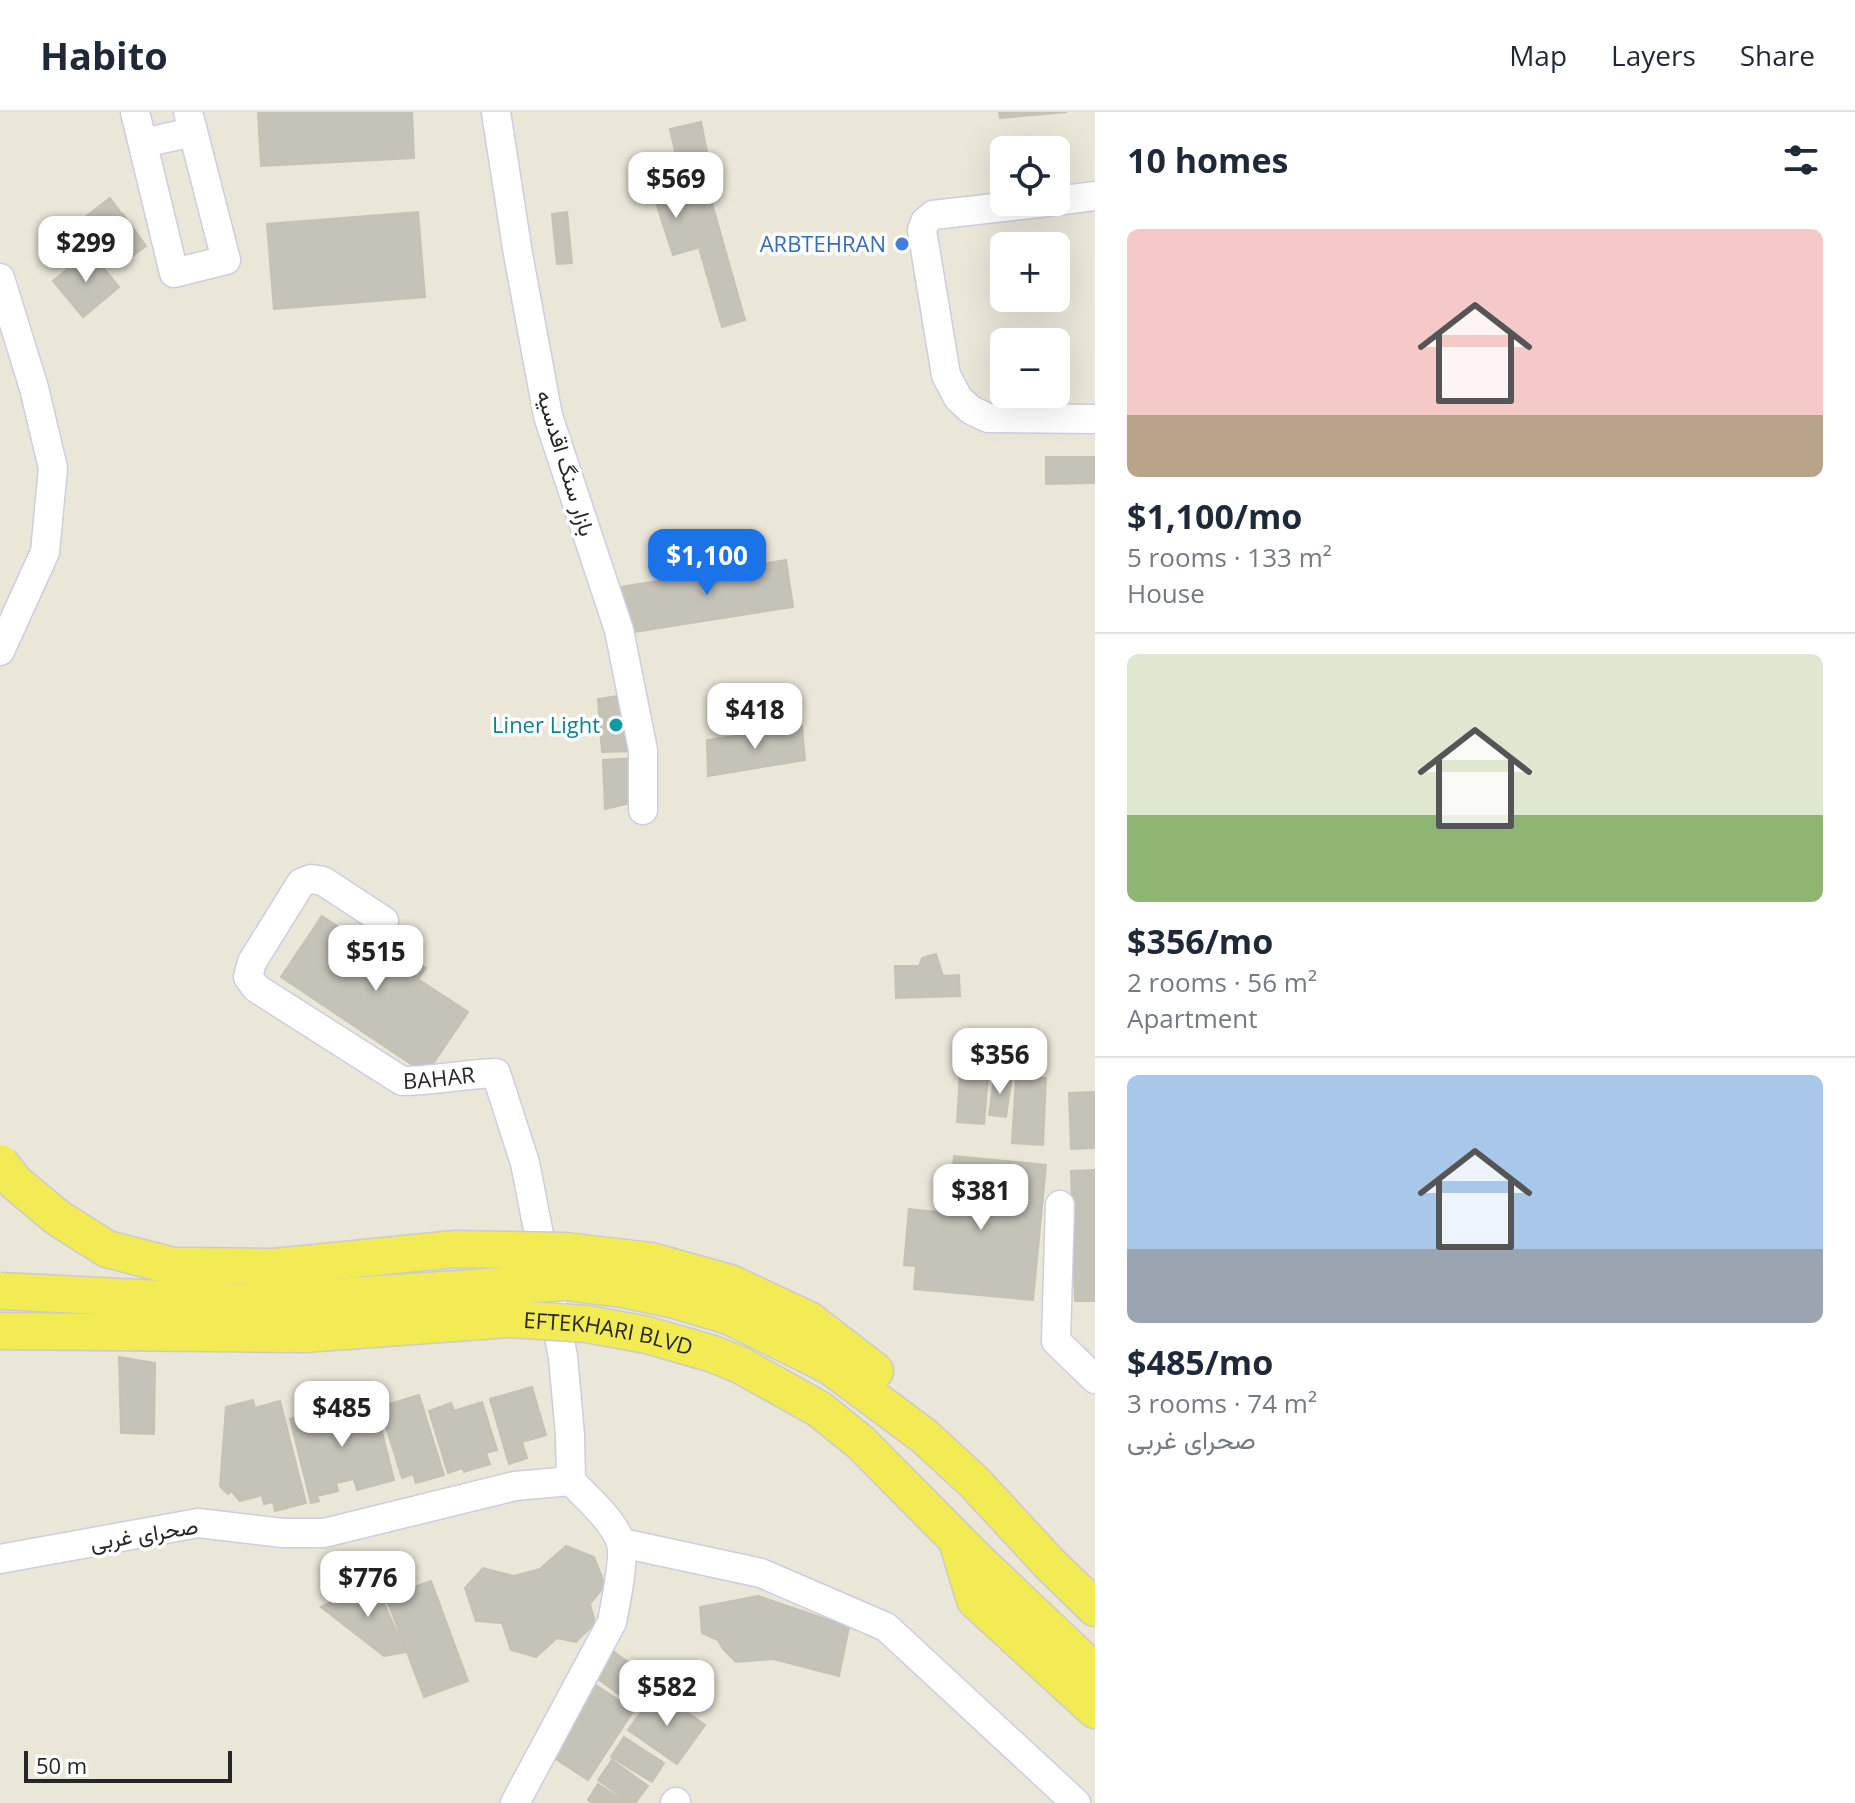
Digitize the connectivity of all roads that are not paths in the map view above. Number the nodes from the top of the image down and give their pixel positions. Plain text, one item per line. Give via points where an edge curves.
1 (135, 112) edge
2 (496, 112) edge
3 (191, 122) edge
4 (143, 143) junction
5 (1095, 196) edge
6 (1070, 199) edge
7 (990, 208) edge
8 (0, 278) edge
9 (1095, 419) edge
10 (0, 651) edge
11 (643, 810) dead end
12 (384, 921) dead end
13 (0, 1163) edge
14 (1060, 1205) dead end
15 (0, 1291) edge
16 (730, 1300) junction
17 (0, 1331) edge
18 (1095, 1379) edge
19 (571, 1481) junction
20 (956, 1538) junction
21 (622, 1543) junction
22 (0, 1559) edge
23 (1088, 1590) edge
24 (1039, 1621) junction
25 (1095, 1672) edge
26 (1095, 1710) edge
27 (515, 1803) edge
28 (1076, 1803) edge

1 - 4 street
2 - 11 street, بازار سنگ اقدسیه via 548,416 619,630 643,750
3 - 4 street
3 - 4 street via 226,260 174,273
5 - 6 street
7 - 9 street via 933,215 922,230 946,375 964,404 988,418
8 - 10 street via 53,468 45,552
12 - 19 street, BAHAR via 323,881 301,883 248,977 256,988 402,1081 496,1073 525,1163 563,1357
13 - 16 main road, bridge via 58,1218 107,1249 173,1266 275,1267 455,1249 565,1251 651,1261
14 - 18 street via 1056,1341
15 - 16 main road, EFTEKHARI BLVD, bridge via 241,1303 566,1282 675,1300
16 - 23 main road via 809,1320 874,1370 924,1436
17 - 20 main road, EFTEKHARI BLVD, bridge via 304,1334 510,1319 647,1335 740,1365 819,1409 860,1442
19 - 21 street
19 - 22 street, صحرای غربی via 515,1486 324,1533 198,1523
20 - 24 main road, EFTEKHARI BLVD
20 - 26 main road via 975,1600
21 - 27 street via 612,1622
21 - 28 street via 761,1573 886,1627
23 - 24 main road via 1056,1591 1040,1603
24 - 25 main road, EFTEKHARI BLVD

